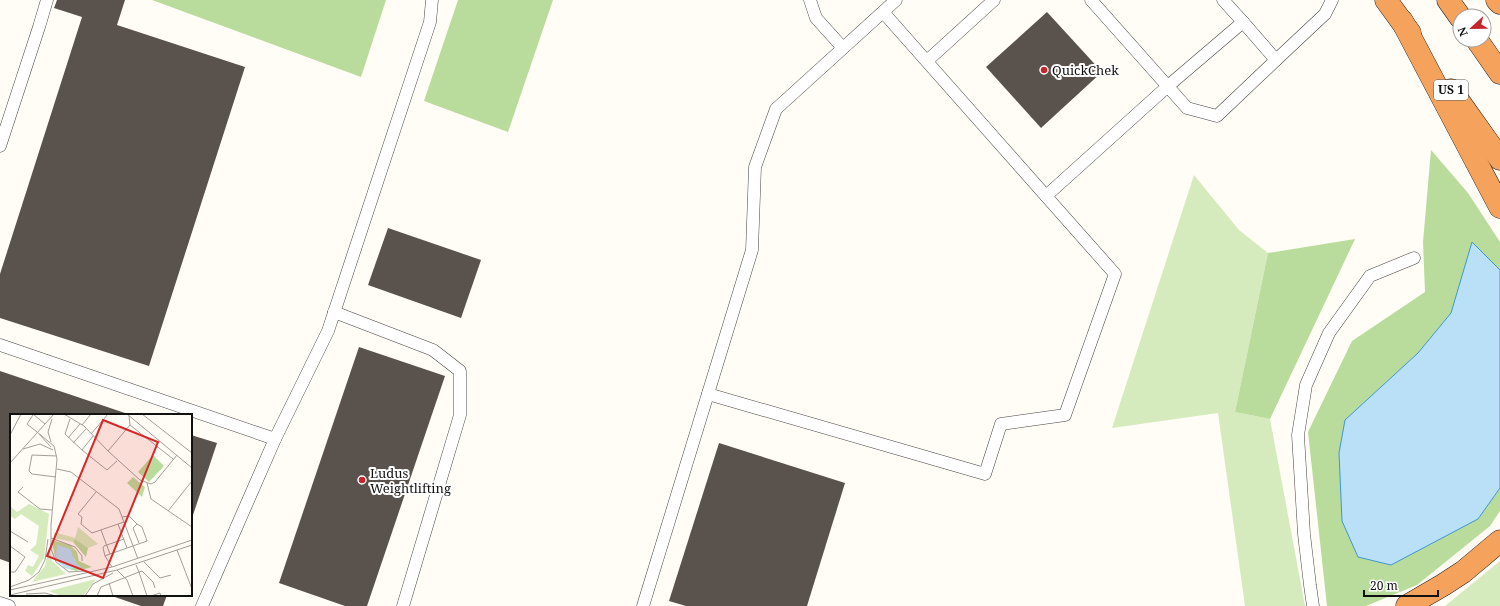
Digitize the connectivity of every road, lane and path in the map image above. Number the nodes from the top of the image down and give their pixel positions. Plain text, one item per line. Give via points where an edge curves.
1 (47, 0) edge
2 (432, 0) edge
3 (810, 0) edge
4 (896, 0) edge
5 (994, 0) edge
6 (1091, 0) edge
7 (1223, 0) edge
8 (1332, 0) edge
9 (1386, 0) edge
10 (1497, 0) edge
11 (1500, 3) edge
12 (883, 12) junction
13 (1243, 22) junction
14 (1402, 22) junction
15 (843, 48) junction
16 (1483, 48) edge
17 (1276, 60) junction
18 (927, 61) junction
19 (1500, 73) edge
20 (1168, 86) junction
21 (0, 146) edge
22 (1500, 159) edge
23 (1046, 196) junction
24 (1500, 207) edge
25 (1414, 258) dead end
26 (334, 312) junction
27 (0, 345) edge
28 (708, 394) junction
29 (275, 438) junction
30 (1500, 541) edge
31 (0, 603) edge
32 (9, 606) edge
33 (202, 606) edge
34 (403, 606) edge
35 (643, 606) edge
36 (1314, 606) edge
37 (1407, 606) edge

1 - 21 lane
2 - 26 lane via 430,22
3 - 15 lane via 816,18
4 - 12 lane
5 - 18 lane
6 - 20 lane
7 - 13 lane
8 - 17 lane via 1325,14
9 - 14 highway, US 1
10 - 11 highway
12 - 15 lane
12 - 18 lane
13 - 17 lane
13 - 20 lane
14 - 22 highway, US 1
14 - 24 highway
15 - 28 lane via 776,109 755,167 752,250
16 - 19 highway
17 - 20 lane via 1217,116 1187,108
18 - 23 lane
20 - 23 lane
23 - 28 lane via 1115,274 1065,415 1001,424 985,474
25 - 36 lane via 1370,276 1329,333 1306,385 1298,435 1304,534
26 - 29 lane via 328,331
26 - 34 lane via 433,350 460,371 460,415
27 - 29 lane
28 - 35 lane
29 - 33 lane
30 - 37 highway via 1463,572
31 - 32 lane

